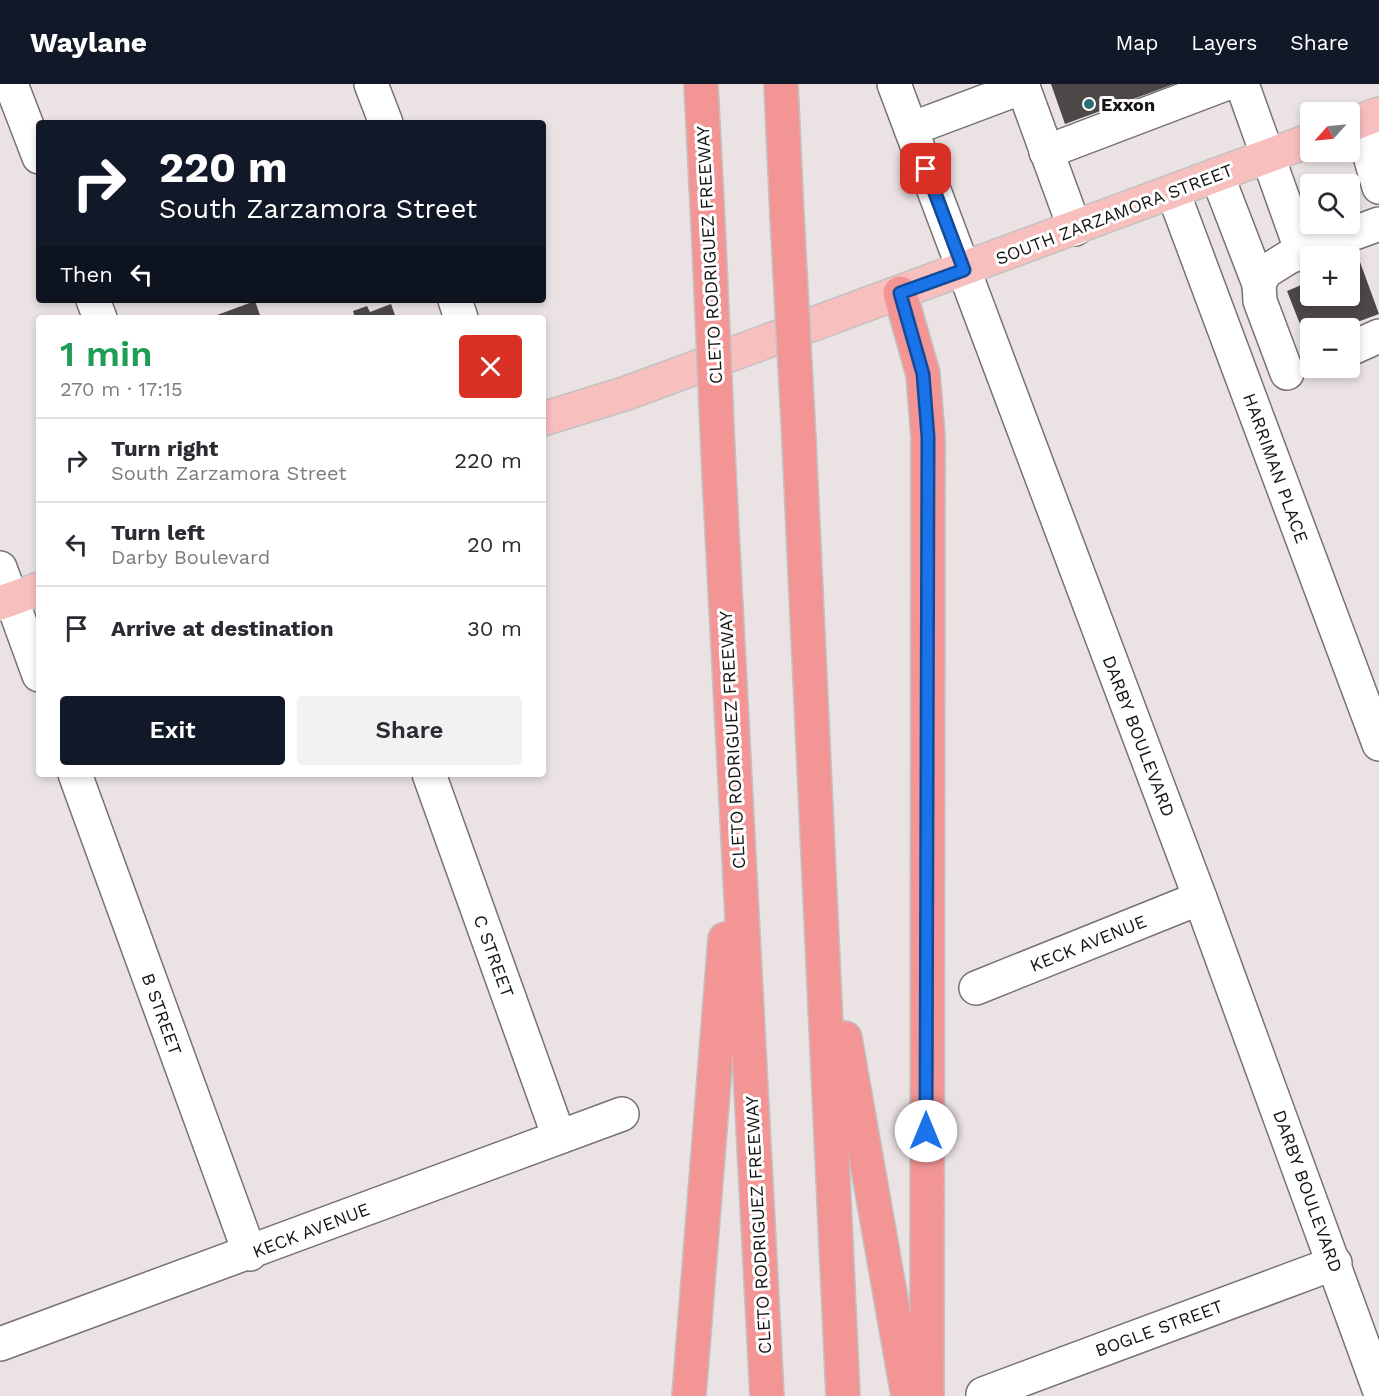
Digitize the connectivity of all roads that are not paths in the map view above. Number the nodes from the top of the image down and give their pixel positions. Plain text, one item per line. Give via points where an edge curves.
1 (11, 84) edge
2 (371, 84) edge
3 (701, 84) edge
4 (781, 84) edge
5 (894, 84) edge
6 (1225, 84) edge
7 (1242, 84) edge
8 (1022, 86) edge
9 (976, 94) edge
10 (385, 120) edge
11 (1363, 120) edge
12 (911, 129) junction
13 (1300, 144) edge
14 (36, 149) edge
15 (1046, 152) junction
16 (1268, 156) junction
17 (1217, 175) junction
18 (1379, 188) edge
19 (1173, 192) junction
20 (1379, 224) edge
21 (1075, 229) junction
22 (1300, 246) edge
23 (1318, 246) edge
24 (1300, 253) edge
25 (964, 270) junction
26 (900, 293) junction
27 (1262, 299) junction
28 (1225, 330) junction
29 (1379, 336) edge
30 (1360, 345) edge
31 (1299, 369) edge
32 (1246, 388) junction
33 (546, 418) edge
34 (0, 568) edge
35 (17, 597) edge
36 (36, 664) edge
37 (1379, 744) edge
38 (76, 777) edge
39 (430, 777) edge
40 (735, 820) junction
41 (1200, 898) junction
42 (821, 910) junction
43 (976, 988) dead end
44 (621, 1114) dead end
45 (559, 1137) junction
46 (250, 1254) junction
47 (1335, 1263) junction
48 (0, 1344) edge
49 (1379, 1389) edge
50 (983, 1394) dead end
51 (689, 1396) edge
52 (767, 1396) edge
53 (843, 1396) edge
54 (908, 1396) edge
55 (927, 1396) edge

1 - 14 street
2 - 10 street
3 - 40 highway, CLETO RODRIGUEZ FREEWAY, bridge
4 - 42 highway, bridge
5 - 12 street, DARBY BOULEVARD
6 - 15 street
7 - 16 street
8 - 9 street
8 - 15 street
9 - 12 street
11 - 18 street
12 - 25 street, DARBY BOULEVARD
13 - 16 main road, SOUTH ZARZAMORA STREET
15 - 21 street
16 - 17 main road, SOUTH ZARZAMORA STREET
16 - 22 street
17 - 19 main road, SOUTH ZARZAMORA STREET
17 - 27 street
19 - 21 main road, SOUTH ZARZAMORA STREET
19 - 28 street, HARRIMAN PLACE
20 - 23 street
21 - 25 main road, SOUTH ZARZAMORA STREET
24 - 27 street via 1265,272
25 - 26 main road, SOUTH ZARZAMORA STREET
25 - 41 street, DARBY BOULEVARD
26 - 33 main road, SOUTH ZARZAMORA STREET via 627,393
26 - 55 highway via 923,374 928,437
27 - 28 street
27 - 31 street
28 - 32 street, HARRIMAN PLACE
29 - 30 street
31 - 32 street
32 - 37 street, HARRIMAN PLACE
34 - 35 street
35 - 36 street
38 - 46 street, B STREET
39 - 45 street, C STREET
40 - 51 highway
40 - 52 highway, CLETO RODRIGUEZ FREEWAY
41 - 43 street, KECK AVENUE
41 - 47 street, DARBY BOULEVARD
42 - 53 highway
42 - 54 highway
44 - 45 street, KECK AVENUE
45 - 46 street, KECK AVENUE
46 - 48 street, KECK AVENUE
47 - 49 street, DARBY BOULEVARD
47 - 50 street, BOGLE STREET

